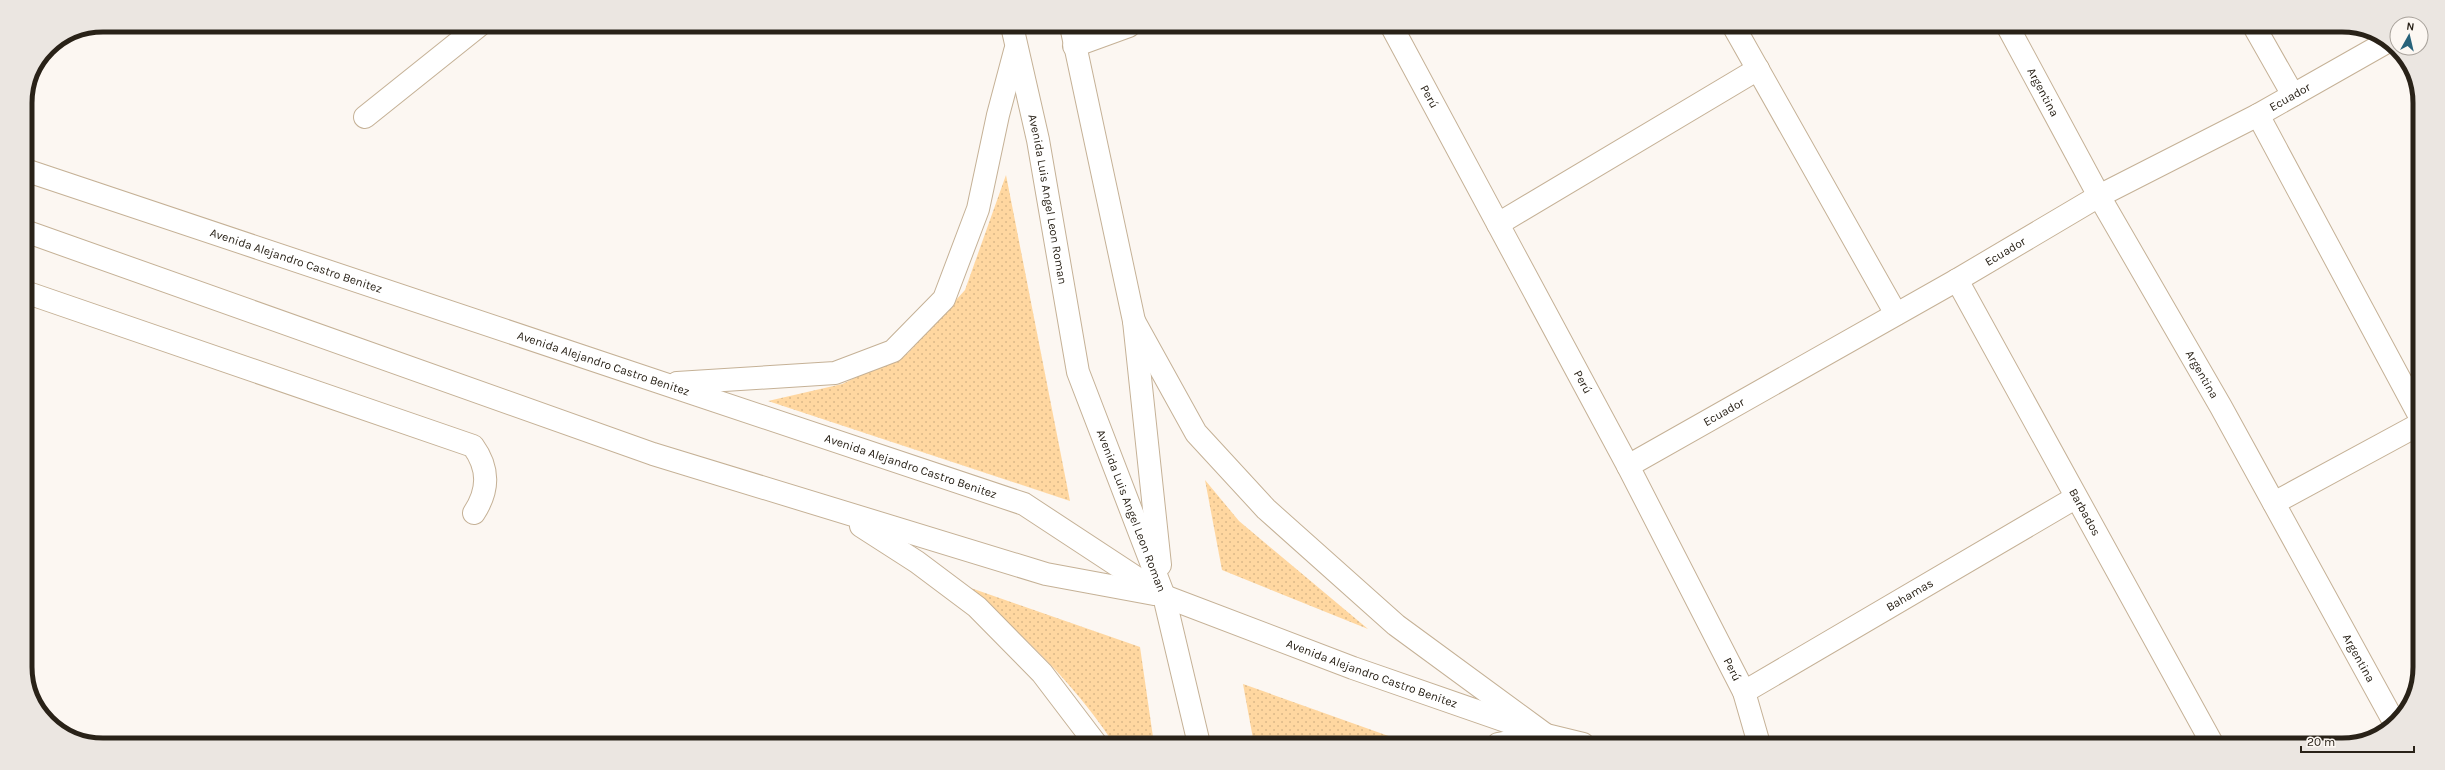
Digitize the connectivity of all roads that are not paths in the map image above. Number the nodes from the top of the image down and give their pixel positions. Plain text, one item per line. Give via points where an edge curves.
1 (472, 32) edge
2 (1013, 32) edge
3 (1095, 32) edge
4 (1395, 32) edge
5 (1737, 32) edge
6 (2011, 32) edge
7 (2257, 32) edge
8 (1073, 36) edge
9 (2382, 44) edge
10 (1016, 48) junction
11 (1758, 70) junction
12 (2293, 95) junction
13 (2258, 115) junction
14 (365, 117) dead end
15 (32, 172) edge
16 (2099, 196) junction
17 (1498, 224) junction
18 (32, 233) edge
19 (1957, 280) junction
20 (32, 294) edge
21 (1896, 314) junction
22 (1134, 321) junction
23 (666, 384) junction
24 (2413, 404) edge
25 (2413, 427) edge
26 (1628, 466) junction
27 (2075, 498) junction
28 (2274, 503) junction
29 (840, 512) junction
30 (474, 513) dead end
31 (1164, 596) junction
32 (1744, 692) junction
33 (2391, 717) edge
34 (1546, 735) junction
35 (1092, 738) edge
36 (1198, 738) edge
37 (1530, 738) edge
38 (1558, 738) edge
39 (1757, 738) edge
40 (2209, 738) edge

1 - 14 street
2 - 10 street, Avenida Luis Angel Leon Roman
3 - 8 street
4 - 17 street, Perú
5 - 11 street
6 - 16 street, Argentina
7 - 12 street
8 - 22 street, Avenida Luis Angel Leon Roman
9 - 12 street, Ecuador
10 - 23 street via 998,115 978,209 944,299 893,351 835,373
10 - 31 street, Avenida Luis Angel Leon Roman via 1038,140 1078,372
11 - 17 street
11 - 21 street
12 - 13 street, Ecuador
13 - 16 street, Ecuador
13 - 24 street
15 - 23 street, Avenida Alejandro Castro Benitez
16 - 19 street, Ecuador
16 - 28 street, Argentina
17 - 26 street, Perú
18 - 29 street, Avenida Alejandro Castro Benitez via 654,454
19 - 21 street, Ecuador
19 - 27 street, Barbados
20 - 30 street via 473,446 484,467 486,480 485,492
21 - 26 street, Ecuador
22 - 31 street, Avenida Luis Angel Leon Roman
22 - 34 street via 1196,433 1266,509 1396,625
23 - 31 street, Avenida Alejandro Castro Benitez via 1024,504
25 - 28 street
26 - 32 street, Perú
27 - 32 street, Bahamas
27 - 40 street, Barbados
28 - 33 street, Argentina
29 - 31 street, Avenida Alejandro Castro Benitez via 1046,574
29 - 35 street via 917,562 977,607 1042,672
31 - 34 street, Avenida Alejandro Castro Benitez via 1353,668
31 - 36 street
32 - 39 street, Perú
34 - 37 street
34 - 38 street, Avenida Alejandro Castro Benitez

